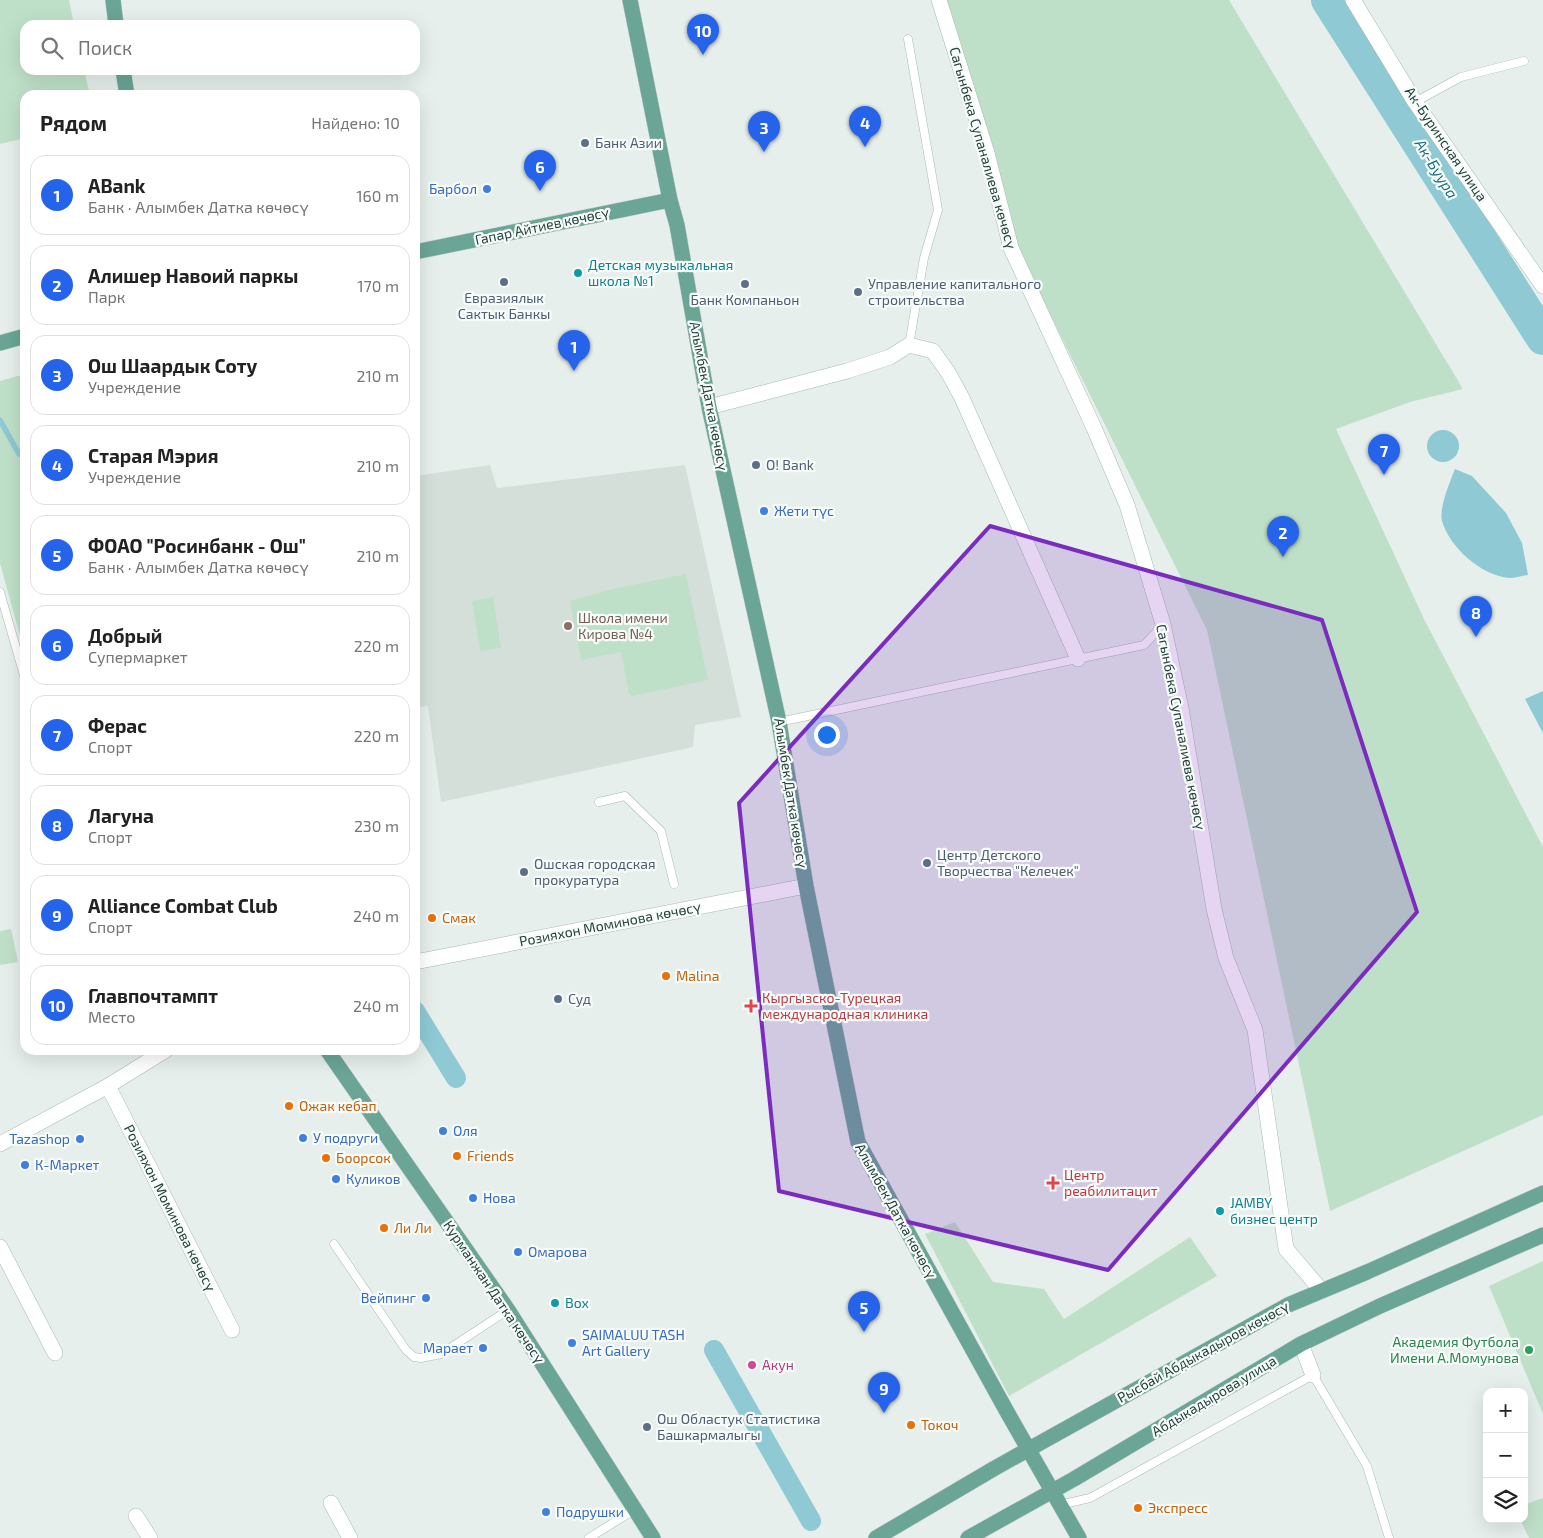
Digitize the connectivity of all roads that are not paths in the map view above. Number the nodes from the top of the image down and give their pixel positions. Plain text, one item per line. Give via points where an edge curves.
1 (113, 0) edge
2 (630, 0) edge
3 (938, 0) edge
4 (1353, 0) edge
5 (115, 20) edge
6 (908, 39) dead end
7 (1524, 61) dead end
8 (124, 75) edge
9 (126, 90) edge
10 (1415, 102) junction
11 (670, 200) junction
12 (420, 251) edge
13 (1543, 286) edge
14 (20, 337) edge
15 (0, 343) edge
16 (909, 345) junction
17 (709, 407) junction
18 (0, 592) edge
19 (1163, 624) junction
20 (1078, 659) junction
21 (20, 662) edge
22 (779, 722) junction
23 (599, 802) dead end
24 (674, 884) dead end
25 (806, 886) junction
26 (420, 961) edge
27 (158, 1055) edge
28 (331, 1055) edge
29 (108, 1086) junction
30 (0, 1144) edge
31 (1543, 1193) edge
32 (1543, 1235) edge
33 (334, 1244) dead end
34 (0, 1247) edge
35 (1322, 1291) junction
36 (508, 1310) junction
37 (232, 1330) dead end
38 (1301, 1344) junction
39 (55, 1353) dead end
40 (1313, 1375) junction
41 (1029, 1449) junction
42 (1051, 1491) junction
43 (331, 1503) dead end
44 (1059, 1505) junction
45 (634, 1510) junction
46 (136, 1516) dead end
47 (150, 1538) edge
48 (350, 1538) edge
49 (590, 1538) edge
50 (653, 1538) edge
51 (876, 1538) edge
52 (968, 1538) edge
53 (1079, 1538) edge
54 (1389, 1538) edge

1 - 5 main road
2 - 11 main road, Алымбек Датка көчөсү
3 - 19 street, Сагынбека Супаналиева көчөсү via 987,153 1011,248 1127,506
4 - 10 street, Ак-Буринская улица
6 - 16 lane via 938,210 924,258
7 - 10 lane via 1462,77
8 - 9 main road
10 - 13 street, Ак-Буринская улица
11 - 12 main road, Гапар Айтиев көчөсү
11 - 17 main road, Алымбек Датка көчөсү
14 - 15 main road
16 - 17 street via 890,357 855,368
16 - 20 street via 933,351 962,398
17 - 22 main road, Алымбек Датка көчөсү
18 - 21 lane
19 - 20 lane via 1144,645
19 - 35 street, Сагынбека Супаналиева көчөсү via 1224,950 1255,1030 1286,1249
20 - 22 lane
22 - 25 main road, Алымбек Датка көчөсү
23 - 24 lane via 625,796 661,831
25 - 26 street, Розияхон Моминова көчөсү
25 - 41 main road, Алымбек Датка көчөсү via 858,1142
27 - 29 street
28 - 36 main road, Курманжан Датка көчөсү
29 - 30 street
29 - 37 street, Розияхон Моминова көчөсү
31 - 35 main road, Рысбай Абдыкадыров көчөсү
32 - 38 main road, Абдыкадырова улица
33 - 36 lane via 414,1357 441,1354
34 - 39 street
35 - 41 main road, Рысбай Абдыкадыров көчөсү via 1288,1305
36 - 45 main road, Курманжан Датка көчөсү
38 - 40 street
38 - 42 main road, Абдыкадырова улица
40 - 44 lane via 1090,1498
40 - 54 lane via 1367,1466
41 - 42 main road, Алымбек Датка көчөсү
41 - 51 main road, Рысбай Абдыкадыров көчөсү
42 - 44 main road, Алымбек Датка көчөсү
42 - 52 main road
43 - 48 street
44 - 53 main road, Алымбек Датка көчөсү
45 - 49 lane
45 - 50 main road, Курманжан Датка көчөсү
46 - 47 street

